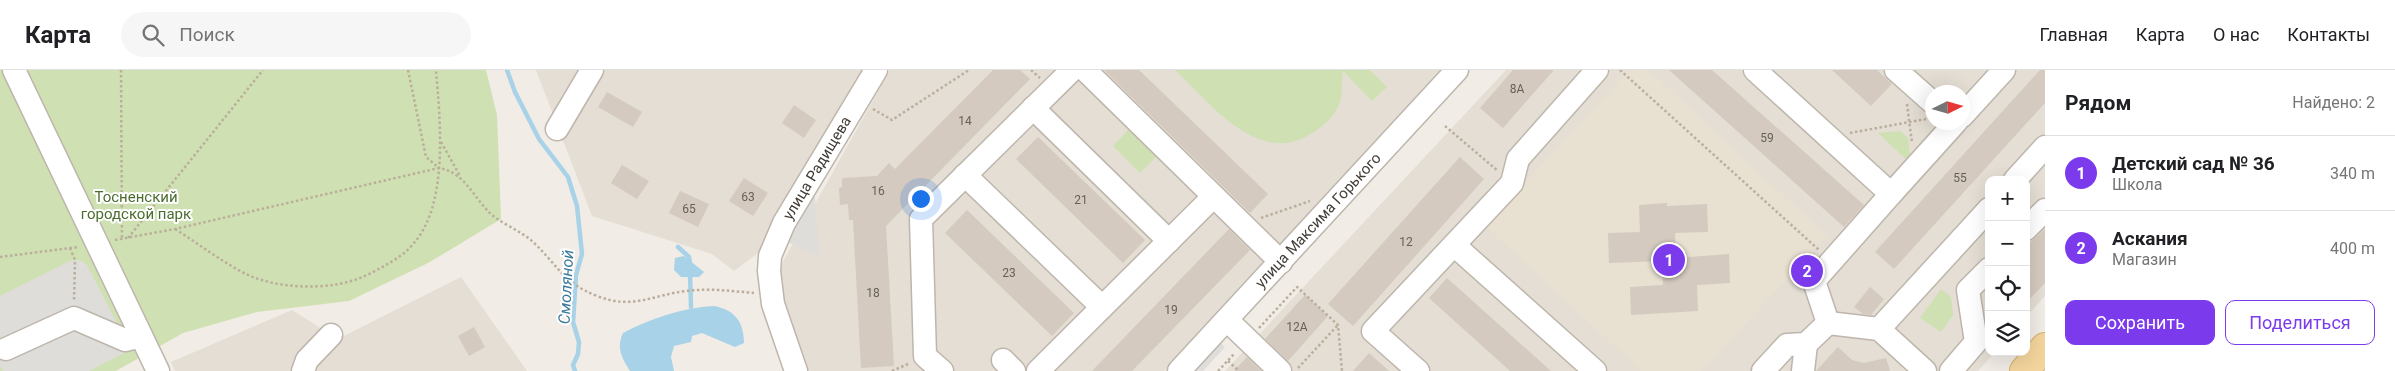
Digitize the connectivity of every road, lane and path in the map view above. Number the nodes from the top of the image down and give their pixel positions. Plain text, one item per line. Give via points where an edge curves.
1 (14, 70) edge
2 (121, 70) edge
3 (263, 70) edge
4 (408, 70) edge
5 (436, 70) edge
6 (592, 70) edge
7 (876, 70) edge
8 (969, 70) edge
9 (1072, 70) edge
10 (1085, 70) edge
11 (1457, 70) edge
12 (1597, 70) edge
13 (1620, 70) edge
14 (1755, 70) edge
15 (2004, 70) edge
16 (1900, 74) edge
17 (1925, 96) edge
18 (858, 100) junction
19 (1970, 107) edge
20 (1033, 108) junction
21 (1925, 119) edge
22 (1909, 122) junction
23 (1446, 126) dead end
24 (557, 129) dead end
25 (1950, 130) edge
26 (1828, 137) junction
27 (441, 140) junction
28 (2045, 147) edge
29 (439, 168) junction
30 (1915, 168) junction
31 (965, 175) junction
32 (2019, 176) edge
33 (460, 177) junction
34 (1512, 183) junction
35 (1891, 194) junction
36 (1213, 197) junction
37 (1314, 200) dead end
38 (2045, 210) edge
39 (1985, 213) edge
40 (2030, 225) edge
41 (1245, 227) junction
42 (128, 238) dead end
43 (122, 239) dead end
44 (1169, 241) junction
45 (1454, 245) junction
46 (70, 248) dead end
47 (1281, 262) junction
48 (1831, 262) junction
49 (1985, 273) edge
50 (1297, 287) dead end
51 (757, 294) dead end
52 (1102, 307) junction
53 (74, 318) junction
54 (1227, 320) junction
55 (1828, 322) junction
56 (1338, 325) junction
57 (1879, 329) junction
58 (331, 335) dead end
59 (141, 336) junction
60 (1806, 344) junction
61 (2045, 347) edge
62 (6, 349) dead end
63 (1228, 361) dead end
64 (158, 371) edge
65 (303, 371) edge
66 (796, 371) edge
67 (942, 371) edge
68 (1038, 371) edge
69 (1179, 371) edge
70 (1239, 371) edge
71 (1280, 371) edge
72 (1295, 371) edge
73 (1342, 371) edge
74 (1418, 371) edge
75 (1595, 371) edge
76 (1763, 371) edge
77 (1803, 371) edge
78 (1925, 371) edge
79 (1951, 371) edge
80 (2024, 371) edge

1 - 59 street
2 - 43 path
3 - 42 path
4 - 29 path via 426,157
5 - 27 path
6 - 24 street
7 - 18 street, улица Радищева
8 - 18 path via 892,120
9 - 20 street
10 - 36 street
11 - 47 street, улица Максима Горького
12 - 34 street via 1518,158
13 - 48 path
14 - 26 street
15 - 19 street
16 - 17 street
16 - 22 path
18 - 66 street, улица Радищева via 784,223 772,249 769,271 774,304
20 - 31 street
20 - 44 street
21 - 22 path
22 - 26 path
22 - 30 path
23 - 34 path
25 - 30 street
26 - 35 street
27 - 29 path
27 - 33 path
28 - 32 street
29 - 29 path via 175,229 246,274 262,280 325,287 350,282 401,257 415,242 425,226
29 - 33 path via 451,170
30 - 35 street
31 - 52 street
31 - 67 street via 921,219 925,356
33 - 51 path via 490,214 531,240 562,275 581,289 614,302 637,303 684,291
34 - 45 street
35 - 48 street
36 - 41 street
36 - 44 street
37 - 41 path via 1262,217
38 - 40 street
39 - 57 street
41 - 47 street
44 - 52 street
45 - 74 street via 1373,331
45 - 75 street
46 - 53 path via 74,260
47 - 54 street, улица Максима Горького
48 - 55 street via 1814,281
49 - 79 street via 1968,290 1976,342
50 - 56 path
52 - 68 street
53 - 59 street via 125,340
53 - 62 street
54 - 69 street, улица Максима Горького
54 - 71 street
55 - 57 street
55 - 60 street
56 - 72 path
56 - 73 path
57 - 78 street
58 - 65 street via 307,360
59 - 64 street
60 - 76 street via 1786,345
60 - 77 street
61 - 80 main road
63 - 70 path

